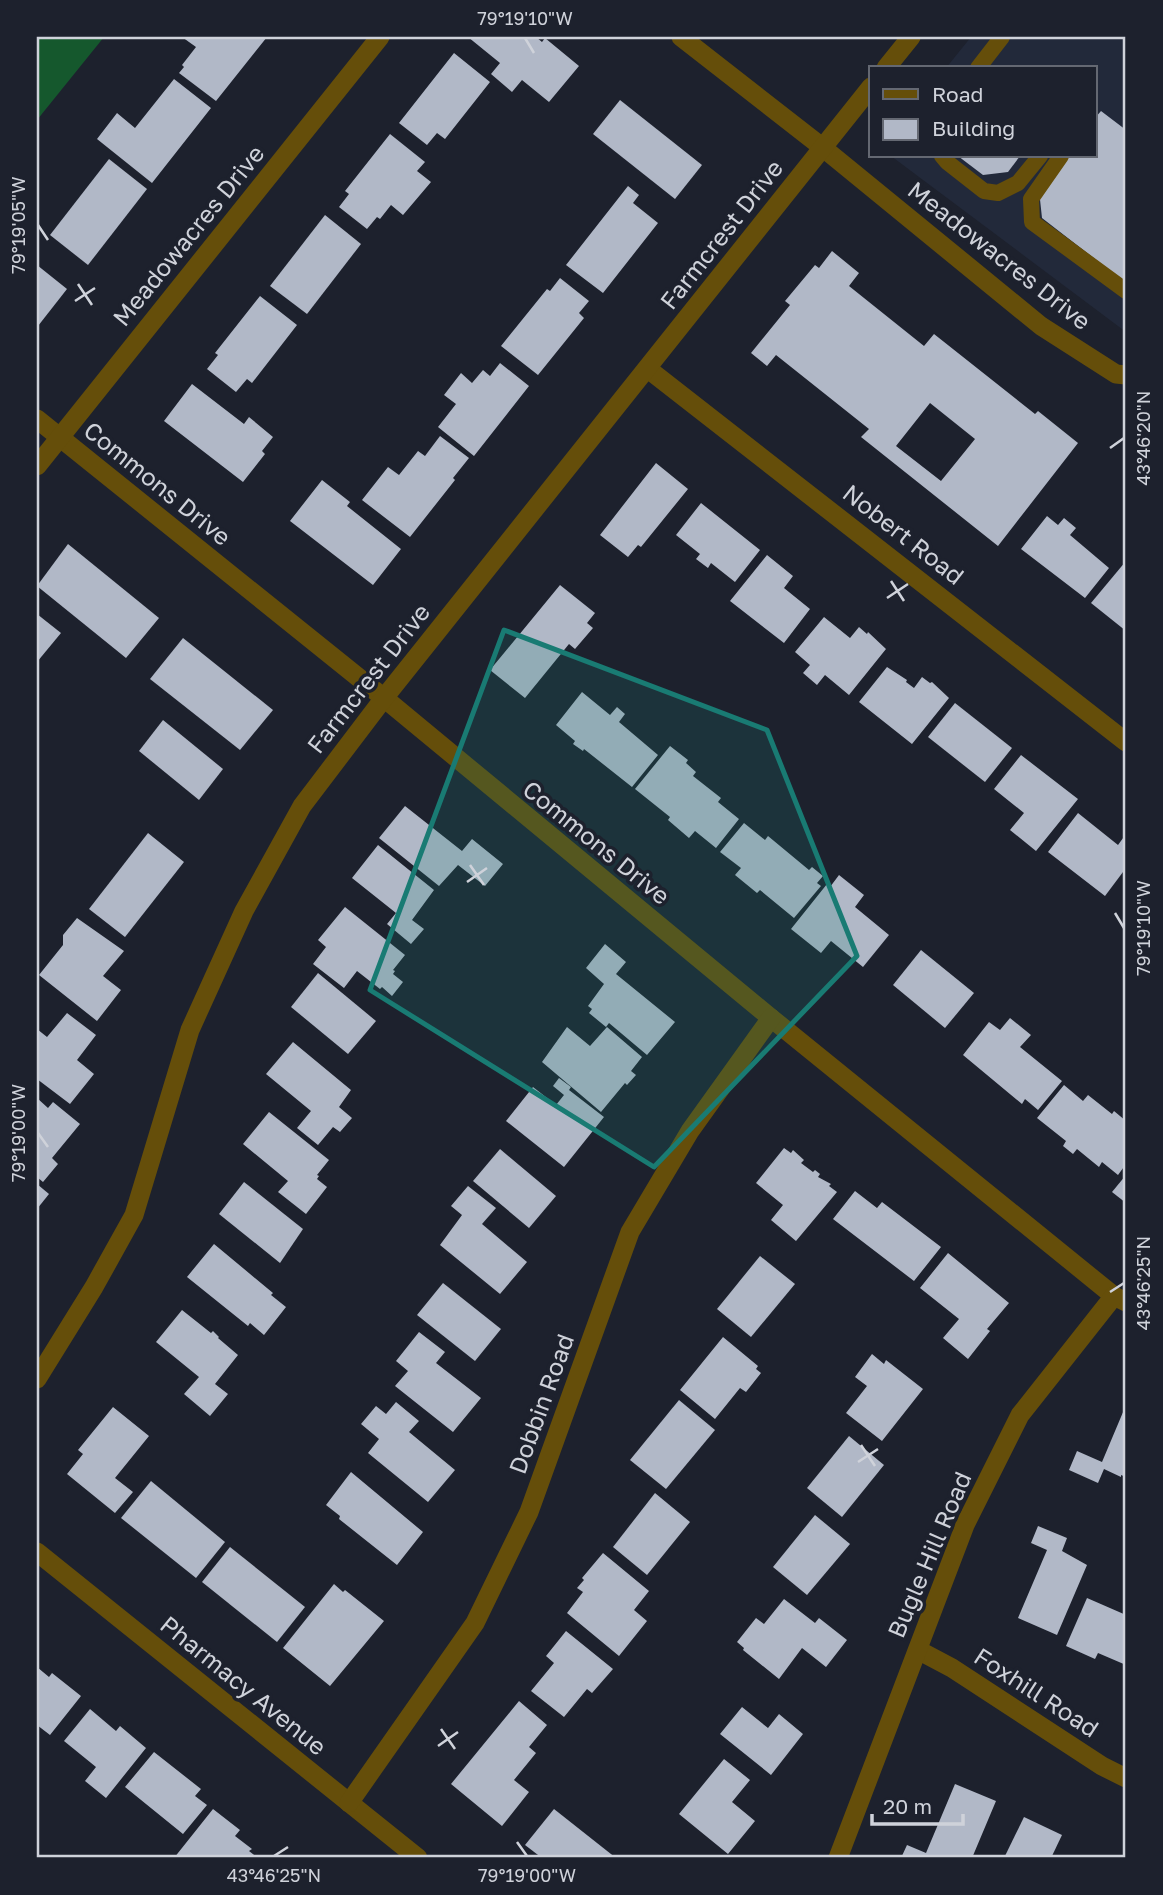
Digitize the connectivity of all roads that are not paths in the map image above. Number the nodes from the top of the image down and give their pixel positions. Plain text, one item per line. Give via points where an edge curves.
1 (380, 37) edge
2 (681, 37) edge
3 (911, 37) edge
4 (1002, 37) edge
5 (888, 66) edge
6 (980, 66) edge
7 (869, 89) edge
8 (822, 147) junction
9 (944, 158) edge
10 (1039, 158) edge
11 (1059, 158) edge
12 (1126, 291) edge
13 (648, 369) junction
14 (1126, 376) edge
15 (37, 419) edge
16 (59, 438) junction
17 (37, 466) edge
18 (384, 698) junction
19 (1126, 742) edge
20 (771, 1018) junction
21 (1120, 1299) edge
22 (37, 1379) edge
23 (37, 1552) edge
24 (918, 1650) junction
25 (1126, 1778) edge
26 (349, 1803) junction
27 (418, 1858) edge
28 (838, 1858) edge

1 - 16 street, Meadowacres Drive
2 - 8 street, Meadowacres Drive
3 - 5 street
4 - 6 lane
7 - 8 street, Farmcrest Drive
8 - 13 street, Farmcrest Drive
8 - 14 street, Meadowacres Drive via 1041,326
9 - 10 lane via 984,191 998,193 1017,183
11 - 12 lane via 1031,199 1032,222
13 - 18 street, Farmcrest Drive
13 - 19 street, Nobert Road
15 - 16 street, Commons Drive
16 - 17 street, Meadowacres Drive
16 - 18 street, Commons Drive
18 - 20 street, Commons Drive
18 - 22 street, Farmcrest Drive via 302,806 244,911 190,1030 134,1215
20 - 21 street, Commons Drive
20 - 26 street, Dobbin Road via 690,1131 630,1231 529,1512 475,1622
21 - 24 street, Bugle Hill Road via 1020,1415 965,1525
23 - 26 street, Pharmacy Avenue
24 - 25 street, Foxhill Road
24 - 28 street, Bugle Hill Road
26 - 27 street, Pharmacy Avenue

